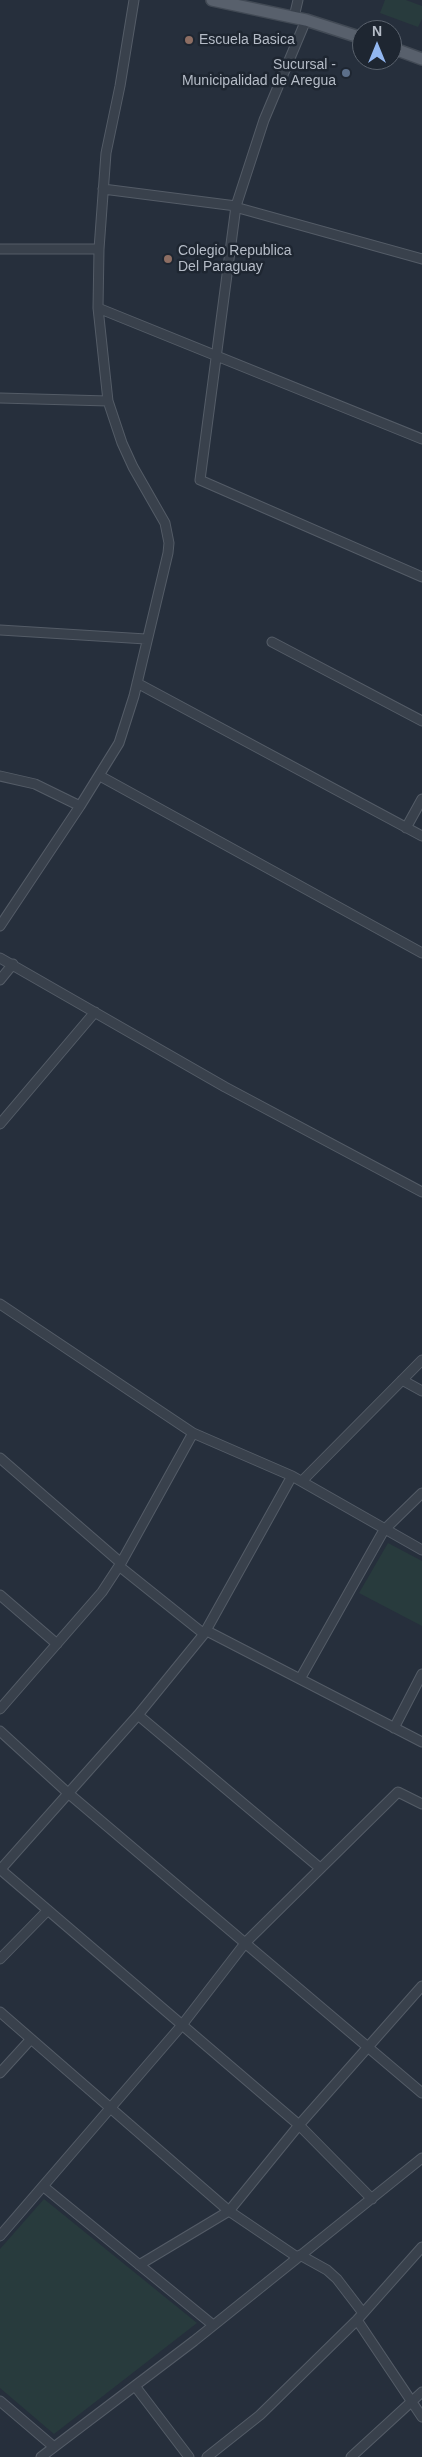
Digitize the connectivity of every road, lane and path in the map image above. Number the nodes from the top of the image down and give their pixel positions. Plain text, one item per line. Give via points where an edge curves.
1 (134, 0) edge
2 (212, 0) edge
3 (298, 0) edge
4 (294, 17) junction
5 (306, 20) junction
6 (352, 35) edge
7 (402, 52) edge
8 (422, 59) edge
9 (103, 189) junction
10 (236, 206) junction
11 (0, 249) edge
12 (99, 249) junction
13 (422, 259) edge
14 (98, 308) junction
15 (215, 356) junction
16 (0, 398) edge
17 (108, 401) junction
18 (422, 439) edge
19 (422, 578) edge
20 (0, 630) edge
21 (146, 639) junction
22 (272, 642) dead end
23 (137, 683) junction
24 (422, 721) edge
25 (0, 776) edge
26 (100, 776) junction
27 (422, 799) edge
28 (80, 806) junction
29 (406, 828) junction
30 (422, 836) edge
31 (0, 926) edge
32 (422, 953) edge
33 (0, 958) edge
34 (13, 964) junction
35 (0, 980) edge
36 (95, 1012) junction
37 (0, 1124) edge
38 (422, 1192) edge
39 (0, 1304) edge
40 (422, 1360) edge
41 (402, 1380) junction
42 (422, 1391) edge
43 (193, 1433) junction
44 (0, 1458) edge
45 (292, 1476) junction
46 (302, 1481) junction
47 (422, 1492) edge
48 (384, 1530) junction
49 (422, 1550) edge
50 (120, 1564) junction
51 (0, 1594) edge
52 (206, 1633) junction
53 (57, 1644) junction
54 (422, 1674) edge
55 (300, 1679) junction
56 (0, 1709) edge
57 (138, 1715) junction
58 (394, 1728) junction
59 (0, 1731) edge
60 (422, 1742) edge
61 (68, 1793) junction
62 (422, 1804) edge
63 (320, 1868) junction
64 (0, 1870) edge
65 (48, 1910) junction
66 (246, 1942) junction
67 (0, 1959) edge
68 (422, 1986) edge
69 (0, 2012) edge
70 (182, 2025) junction
71 (31, 2039) junction
72 (369, 2046) junction
73 (0, 2073) edge
74 (422, 2093) edge
75 (110, 2108) junction
76 (299, 2125) junction
77 (422, 2158) edge
78 (44, 2187) junction
79 (372, 2199) junction
80 (229, 2211) junction
81 (0, 2236) edge
82 (422, 2247) edge
83 (299, 2256) junction
84 (139, 2265) junction
85 (360, 2316) junction
86 (213, 2325) junction
87 (136, 2386) junction
88 (422, 2392) edge
89 (0, 2401) edge
90 (413, 2401) junction
91 (422, 2417) edge
92 (54, 2447) junction
93 (41, 2457) edge
94 (189, 2457) edge
95 (207, 2457) edge
96 (351, 2457) edge

1 - 9 street via 106,153
2 - 4 main road
3 - 4 street
4 - 5 main road
5 - 6 main road
5 - 10 street via 264,120
7 - 8 main road
9 - 10 street
9 - 12 street
10 - 13 street
10 - 15 street
11 - 12 street
12 - 14 street
14 - 15 street
14 - 17 street
15 - 18 street
15 - 19 street via 200,480
16 - 17 street
17 - 21 street via 132,467 168,532 168,553
20 - 21 street
21 - 23 street
22 - 24 street
23 - 26 street via 119,743
23 - 29 street
25 - 28 street via 35,784
26 - 28 street
26 - 32 street
27 - 29 street
28 - 31 street
29 - 30 street
33 - 34 street
34 - 35 street
34 - 36 street
36 - 37 street
36 - 38 street via 246,1099
39 - 43 street
40 - 41 street
41 - 42 street
41 - 46 street
43 - 45 street
43 - 50 street
44 - 50 street
45 - 46 street
45 - 52 street
46 - 48 street
47 - 48 street
48 - 49 street
48 - 55 street
50 - 52 street
50 - 53 street via 102,1592
51 - 53 street
52 - 55 street
52 - 57 street
53 - 56 street
54 - 58 street
55 - 58 street
57 - 61 street
57 - 63 street
58 - 60 street
59 - 61 street
61 - 64 street
61 - 66 street
62 - 63 street via 398,1792
63 - 66 street
64 - 65 street
65 - 67 street
65 - 70 street
66 - 70 street
66 - 72 street
68 - 72 street
69 - 71 street
70 - 75 street
70 - 76 street
71 - 73 street
71 - 75 street
72 - 74 street
72 - 76 street
75 - 78 street
75 - 80 street
76 - 79 street
76 - 80 street
77 - 79 street
78 - 81 street
78 - 84 street
79 - 83 street
80 - 83 street
80 - 84 street
82 - 85 street
83 - 85 street via 327,2270 337,2279
83 - 86 street
84 - 86 street
85 - 90 street
85 - 95 street via 260,2415
86 - 87 street
87 - 92 street
87 - 94 street
88 - 90 street
89 - 92 street
90 - 91 street
90 - 96 street
92 - 93 street

